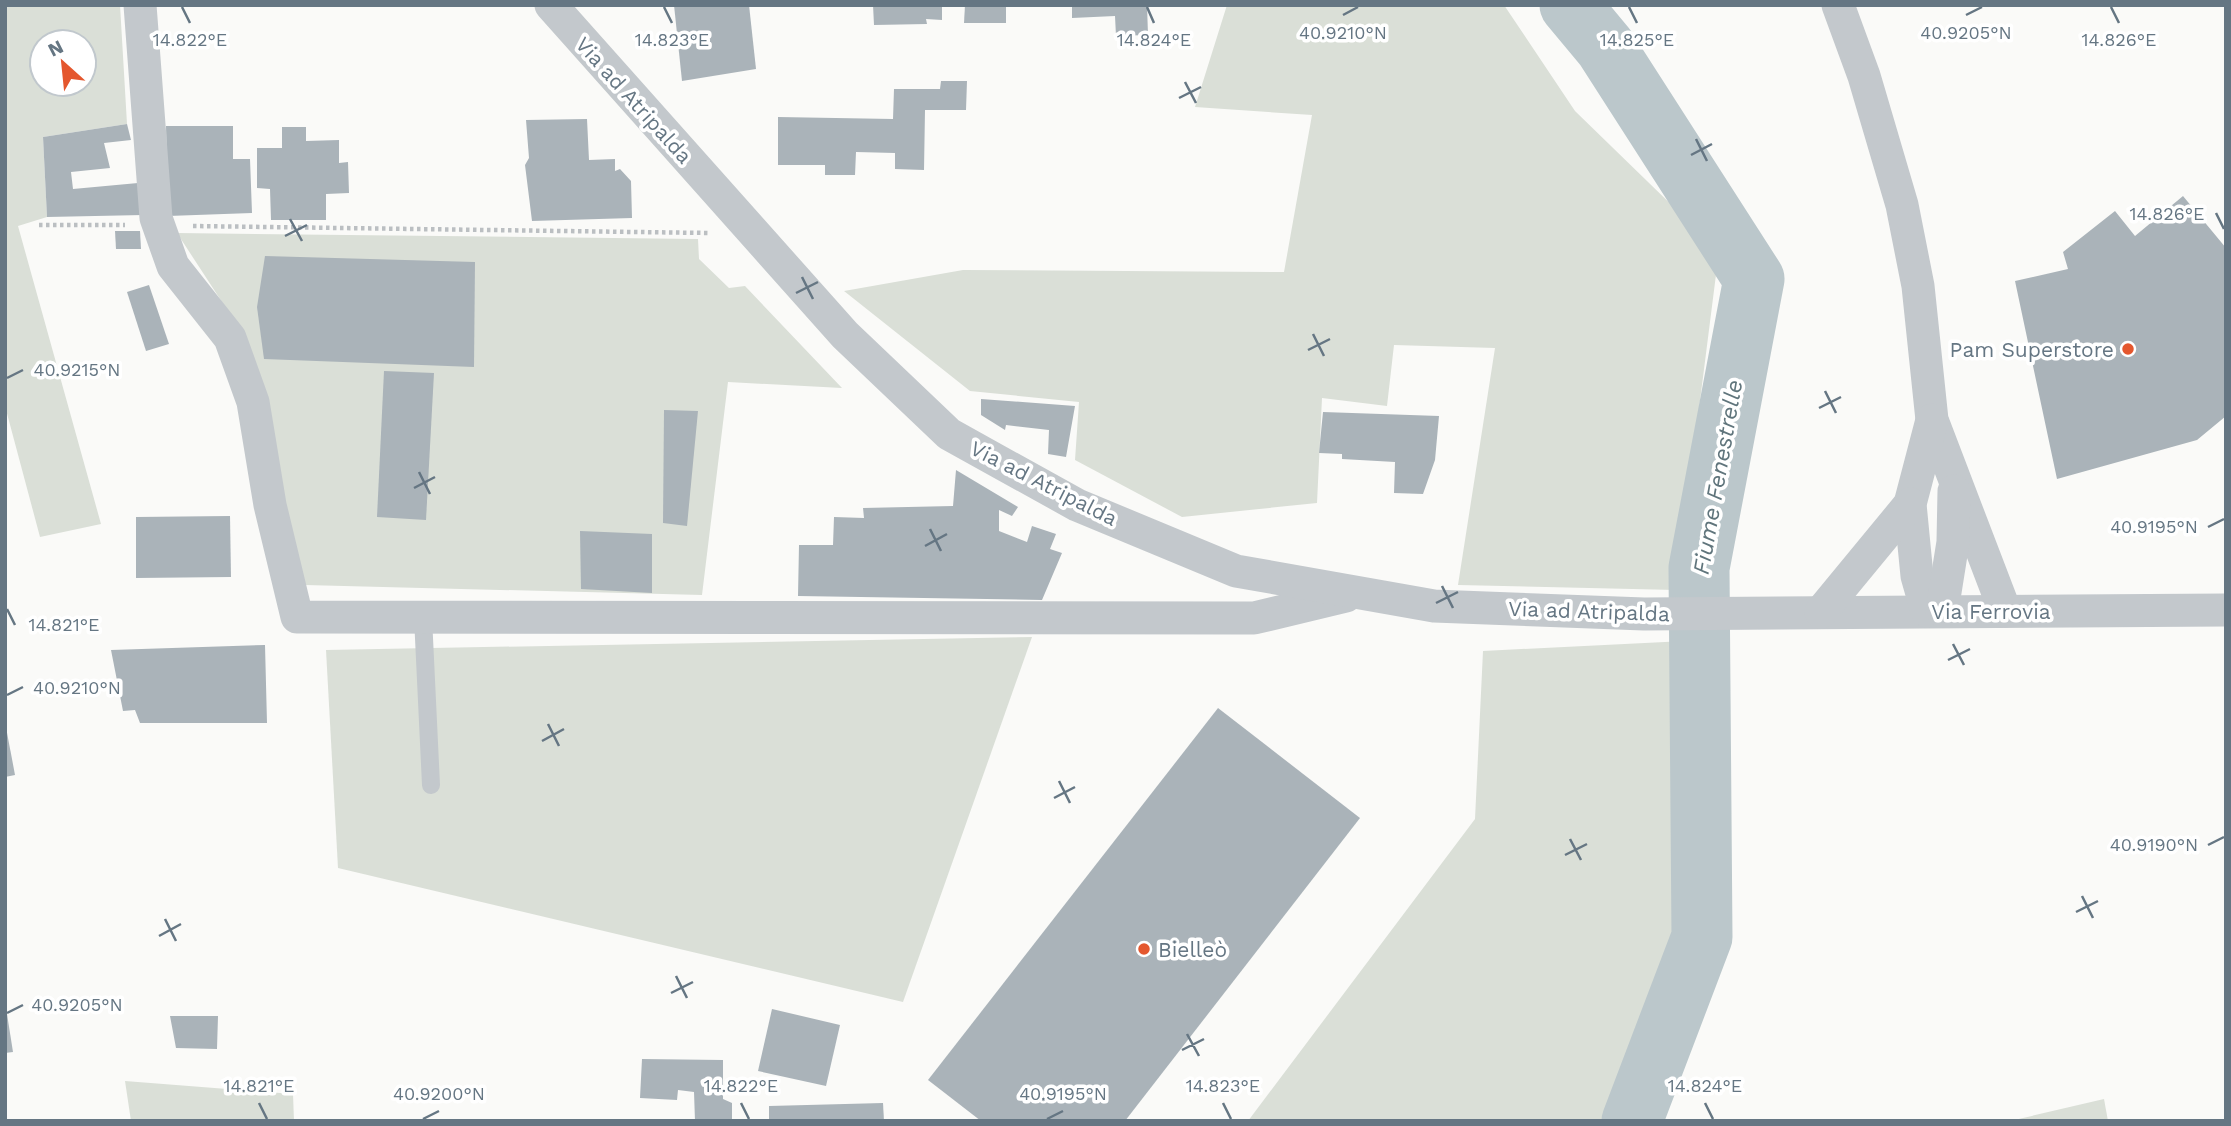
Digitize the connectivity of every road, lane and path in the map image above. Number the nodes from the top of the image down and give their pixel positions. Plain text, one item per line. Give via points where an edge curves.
1 (140, 5) edge
2 (551, 5) edge
3 (1838, 5) edge
4 (39, 225) dead end
5 (159, 226) junction
6 (753, 233) junction
7 (1932, 420) junction
8 (1954, 471) junction
9 (1910, 504) junction
10 (1359, 593) junction
11 (2226, 610) edge
12 (1935, 611) junction
13 (2005, 611) junction
14 (1821, 612) junction
15 (1757, 613) joint
16 (423, 617) junction
17 (431, 785) dead end

1 - 5 street
2 - 6 street, Via ad Atripalda
3 - 7 street via 1902,205 1918,286
4 - 5 path
5 - 6 path
5 - 16 street via 173,266 230,338 253,402 270,505 297,617
6 - 10 street, Via ad Atripalda via 845,335 949,434 1076,505 1236,571
7 - 8 street
7 - 9 street
8 - 12 street via 1953,542
8 - 13 street
9 - 12 street via 1917,576
9 - 14 street
10 - 15 street, Via ad Atripalda via 1434,606
10 - 16 street via 1254,618
11 - 13 street, Via Ferrovia
12 - 13 street, Via Ferrovia
12 - 14 street, Via Ferrovia
14 - 15 street, Via Ferrovia
16 - 17 lane

